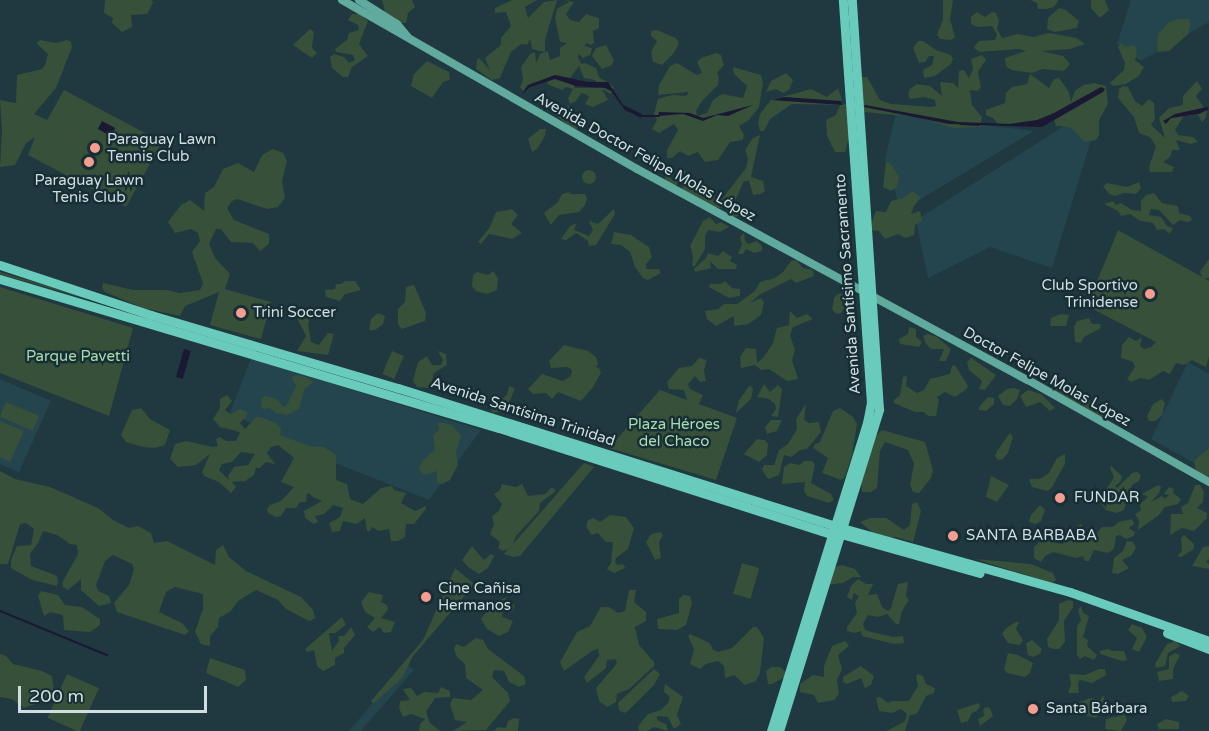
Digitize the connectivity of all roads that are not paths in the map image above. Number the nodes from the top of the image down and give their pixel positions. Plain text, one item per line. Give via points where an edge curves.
1 (342, 0) edge
2 (359, 0) edge
3 (843, 0) edge
4 (852, 0) edge
5 (408, 37) junction
6 (854, 89) junction
7 (0, 265) edge
8 (0, 279) edge
9 (868, 294) junction
10 (1209, 482) edge
11 (838, 530) junction
12 (1209, 641) edge
13 (1209, 649) edge
14 (771, 731) edge
15 (779, 731) edge

1 - 5 main road, Avenida Doctor Felipe Molas López via 391,31
2 - 5 main road, Avenida Doctor Felipe Molas López via 397,24
3 - 6 main road, Avenida Santísimo Sacramento
4 - 6 main road, Avenida Santísimo Sacramento
5 - 9 main road, Avenida Doctor Felipe Molas López via 637,169
6 - 9 main road, Avenida Santísimo Sacramento
7 - 11 main road, Avenida Santísima Trinidad
8 - 11 main road, Avenida Santísima Trinidad
9 - 10 main road, Doctor Felipe Molas López
9 - 11 main road, Avenida Santísimo Sacramento via 879,404
11 - 12 main road, Avenida Santísima Trinidad via 1070,592
11 - 13 main road, Avenida Santísima Trinidad via 1066,597
11 - 14 main road, Avenida Santísimo Sacramento
11 - 15 main road, Avenida Santísimo Sacramento

